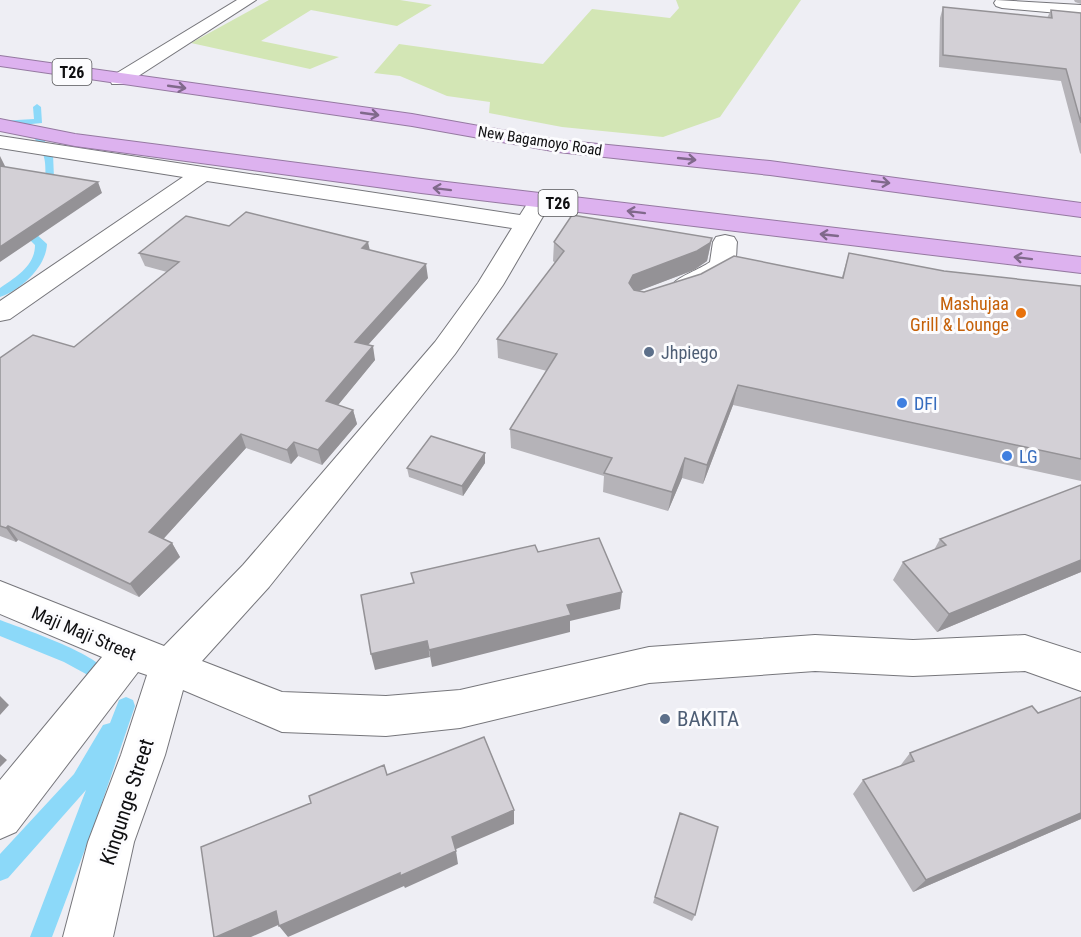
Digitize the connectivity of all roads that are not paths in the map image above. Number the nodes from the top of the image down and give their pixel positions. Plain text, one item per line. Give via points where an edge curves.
1 (248, 0) edge
2 (1002, 3) dead end
3 (1081, 10) edge
4 (0, 61) edge
5 (119, 80) junction
6 (0, 125) edge
7 (0, 142) edge
8 (202, 174) junction
9 (1081, 210) edge
10 (533, 212) junction
11 (725, 242) dead end
12 (1081, 265) edge
13 (669, 290) edge
14 (0, 313) edge
15 (0, 597) edge
16 (150, 660) junction
17 (1081, 673) edge
18 (0, 816) edge
19 (88, 937) edge

1 - 5 street
2 - 3 street
4 - 5 highway, New Bagamoyo Road / T26
5 -> 9 highway, New Bagamoyo Road / T26 via 412,120 558,146 815,174
10 -> 6 highway, T26
7 - 8 street
8 - 10 street
8 - 14 street
12 -> 10 highway, T26
10 - 16 street via 490,285 438,357 256,576
11 - 13 street via 722,265 704,278
15 - 16 street, Maji Maji Street
16 - 17 street, Maji Maji Street via 282,712 386,716 460,709 649,665 710,659 815,653 913,658 1025,653
16 - 18 street
16 - 19 street, Kingunge Street via 143,755 111,842

